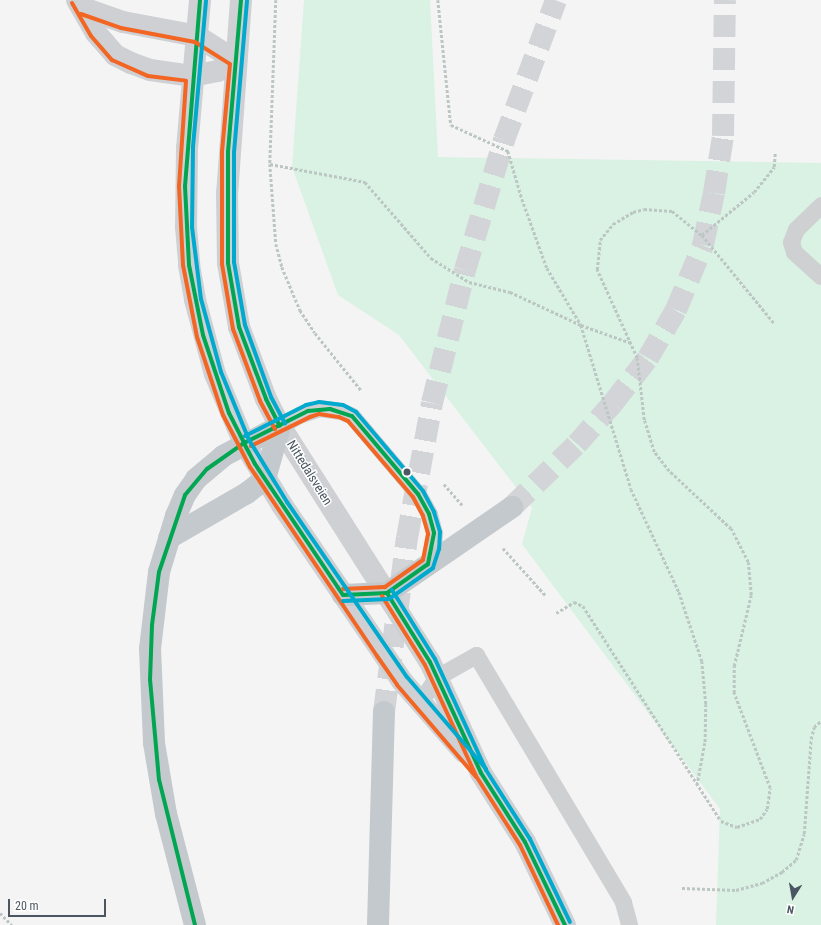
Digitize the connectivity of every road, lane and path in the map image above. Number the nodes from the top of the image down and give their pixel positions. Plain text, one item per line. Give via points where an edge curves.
1 (200, 0) edge
2 (241, 0) edge
3 (276, 0) edge
4 (438, 0) edge
5 (80, 4) edge
6 (197, 36) junction
7 (236, 61) junction
8 (192, 76) junction
9 (775, 153) dead end
10 (270, 164) junction
11 (821, 205) edge
12 (702, 234) junction
13 (821, 276) edge
14 (774, 323) dead end
15 (581, 325) junction
16 (631, 343) junction
17 (354, 383) dead end
18 (280, 426) junction
19 (244, 443) junction
20 (265, 479) junction
21 (512, 507) tunnel mouth
22 (169, 538) junction
23 (497, 542) dead end
24 (428, 564) junction
25 (386, 593) junction
26 (343, 595) junction
27 (546, 596) dead end
28 (556, 613) dead end
29 (437, 677) junction
30 (420, 702) junction
31 (384, 712) tunnel mouth
32 (821, 721) edge
33 (481, 773) junction
34 (697, 787) junction
35 (682, 888) dead end
36 (0, 913) edge
37 (12, 925) edge
38 (195, 925) edge
39 (378, 925) edge
40 (565, 925) edge
41 (629, 925) edge

1 - 6 main road, Nittedalsveien
2 - 7 main road, Nittedalsveien
3 - 10 path
4 - 15 path via 451,125 508,151 522,199 548,268
5 - 6 main road via 123,22
5 - 8 main road via 96,33 115,55 150,70
6 - 7 main road
6 - 8 main road, Nittedalsveien
7 - 8 main road via 218,72
7 - 18 main road, Nittedalsveien via 227,193 227,236 232,296 239,327 252,363
8 - 19 main road, Nittedalsveien via 185,186 189,264 203,336 214,374
9 - 12 path via 774,167 754,192
10 - 15 path via 365,182 431,258 469,282 510,292
10 - 17 path via 276,244 290,289 315,333
11 - 13 lane via 796,229 791,242 794,252
12 - 14 path
12 - 16 path via 672,211 644,209 613,224 600,240 597,248 598,275
15 - 16 path
15 - 34 path via 631,489 679,592 702,661 706,704 705,743
16 - 34 path via 641,378 647,433 654,452 669,471 731,529 738,538 751,572 751,595 734,666 734,693 763,767 770,788 770,800 760,819 737,827 721,821
18 - 19 highway
18 - 20 highway
18 - 24 lane via 299,415 319,408 341,411 352,416 418,494 429,514 434,533
18 - 25 main road, Nittedalsveien
19 - 20 main road, Nittedalsveien
19 - 22 highway via 223,456 196,480 185,495
20 - 22 highway via 247,493
20 - 26 main road, Nittedalsveien
21 - 24 highway
22 - 38 highway via 159,572 152,625 151,710 161,787
23 - 27 path
24 - 25 highway
25 - 26 highway
25 - 29 main road, Nittedalsveien
26 - 30 main road, Nittedalsveien via 402,681
28 - 34 path via 574,602 583,606
29 - 30 lane
29 - 33 main road, Nittedalsveien
29 - 41 lane via 476,656 623,902
30 - 33 main road, Nittedalsveien
31 - 39 highway
32 - 35 path via 814,727 811,739 804,834 796,860 782,872 762,883 736,890
33 - 40 main road, Nittedalsveien via 525,842
36 - 37 path

